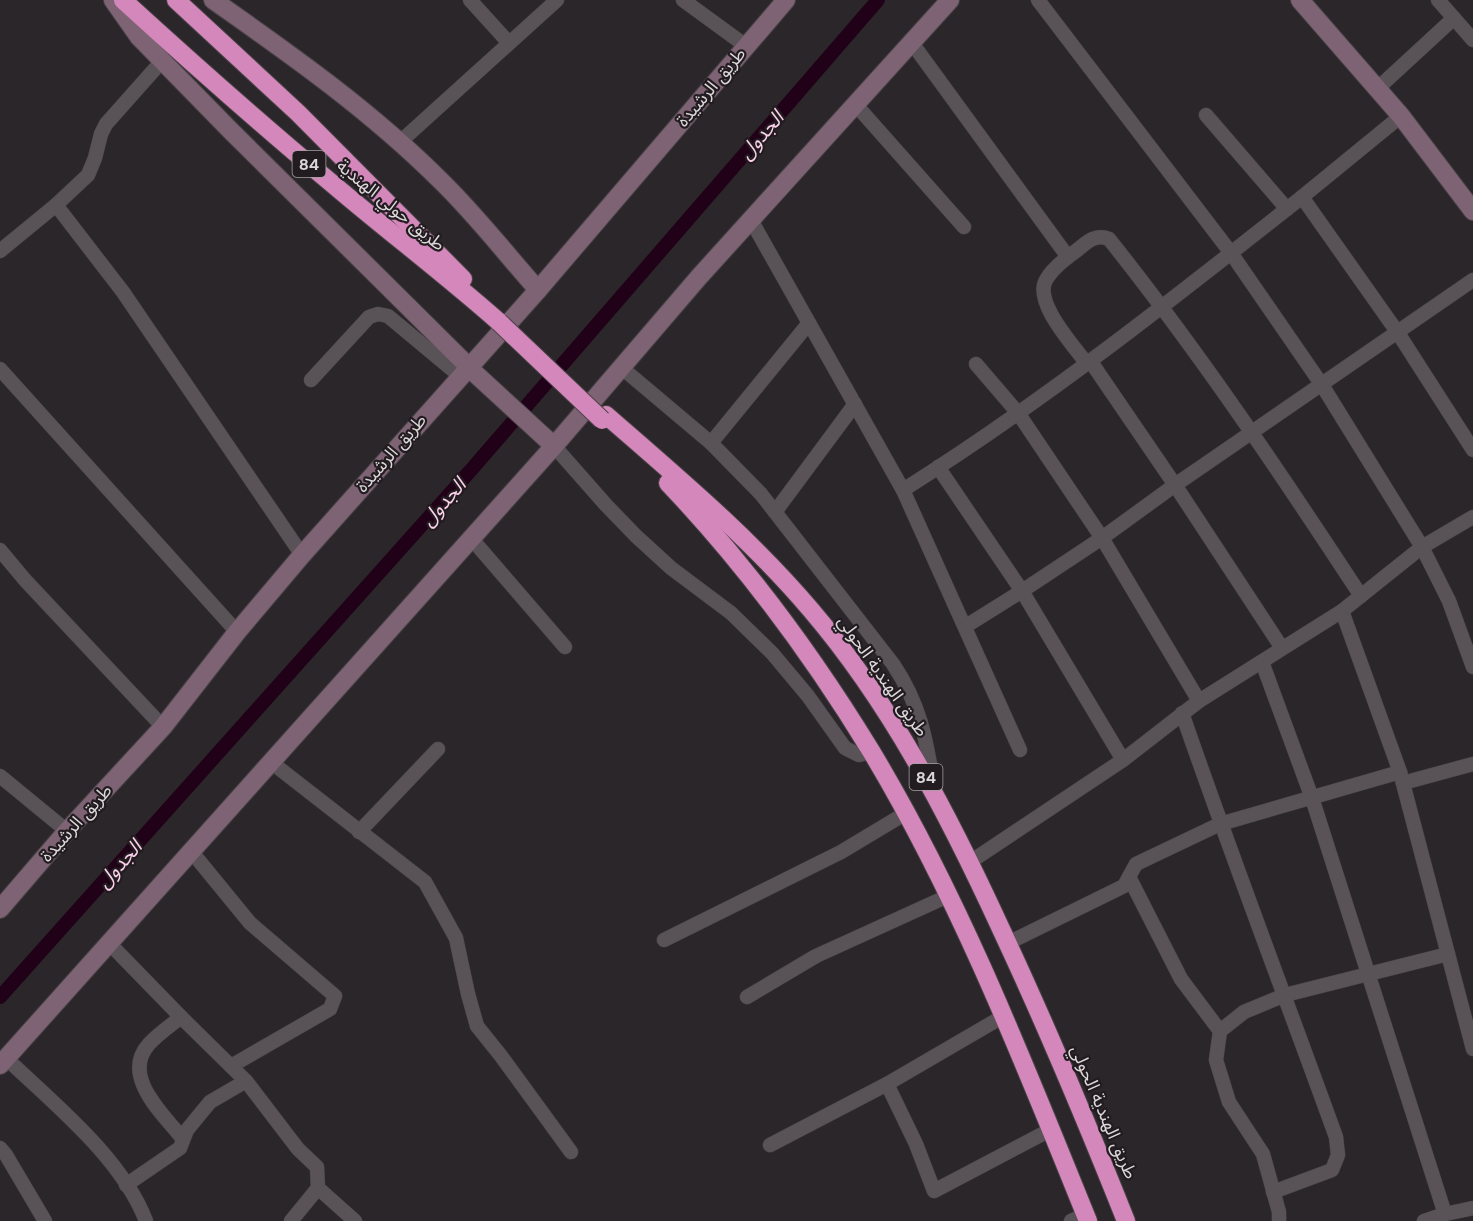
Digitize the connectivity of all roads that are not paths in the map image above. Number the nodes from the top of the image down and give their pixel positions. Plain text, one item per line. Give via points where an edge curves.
1 (113, 0) edge
2 (123, 0) edge
3 (176, 0) edge
4 (213, 0) edge
5 (470, 0) edge
6 (557, 0) edge
7 (682, 0) edge
8 (786, 0) edge
9 (950, 0) edge
10 (1038, 0) edge
11 (1300, 0) edge
12 (1438, 0) edge
13 (1454, 18) junction
14 (1473, 40) edge
15 (509, 43) junction
16 (912, 43) junction
17 (746, 45) junction
18 (162, 61) junction
19 (1377, 89) junction
20 (856, 105) junction
21 (1206, 115) dead end
22 (1401, 116) junction
23 (400, 142) junction
24 (1302, 196) junction
25 (1470, 202) edge
26 (56, 205) junction
27 (1287, 209) junction
28 (751, 220) junction
29 (964, 227) dead end
30 (0, 251) edge
31 (1231, 253) junction
32 (1068, 257) junction
33 (1473, 280) edge
34 (538, 290) junction
35 (1163, 307) junction
36 (501, 320) junction
37 (809, 323) junction
38 (1398, 333) junction
39 (1089, 363) junction
40 (976, 364) dead end
41 (622, 368) junction
42 (0, 369) edge
43 (465, 370) junction
44 (311, 380) dead end
45 (1322, 385) junction
46 (855, 404) junction
47 (1018, 413) junction
48 (604, 417) junction
49 (1253, 432) junction
50 (711, 443) junction
51 (554, 446) junction
52 (1473, 450) edge
53 (938, 467) junction
54 (1175, 485) junction
55 (903, 490) junction
56 (775, 513) junction
57 (1473, 517) edge
58 (471, 538) junction
59 (1102, 538) junction
60 (1422, 547) junction
61 (0, 550) edge
62 (302, 555) junction
63 (1022, 591) junction
64 (1361, 596) junction
65 (1342, 611) junction
66 (966, 626) junction
67 (237, 632) junction
68 (565, 647) dead end
69 (1282, 648) junction
70 (1262, 662) junction
71 (1473, 667) edge
72 (1199, 701) junction
73 (1182, 713) junction
74 (163, 727) junction
75 (438, 749) dead end
76 (1020, 750) dead end
77 (871, 752) junction
78 (1123, 760) junction
79 (271, 762) junction
80 (1473, 764) edge
81 (0, 777) edge
82 (1401, 778) junction
83 (935, 793) junction
84 (1312, 798) junction
85 (906, 813) junction
86 (1220, 824) junction
87 (67, 831) junction
88 (359, 832) junction
89 (191, 851) junction
90 (970, 862) junction
91 (1130, 878) junction
92 (948, 896) junction
93 (0, 909) edge
94 (664, 940) dead end
95 (109, 943) junction
96 (1008, 943) junction
97 (1448, 954) junction
98 (1369, 974) junction
99 (1285, 995) junction
100 (747, 997) dead end
101 (181, 1017) junction
102 (1002, 1017) junction
103 (1220, 1030) junction
104 (1473, 1049) edge
105 (3, 1061) edge
106 (231, 1066) junction
107 (246, 1080) junction
108 (887, 1084) junction
109 (1050, 1130) junction
110 (183, 1139) junction
111 (770, 1145) dead end
112 (0, 1148) edge
113 (571, 1152) dead end
114 (126, 1185) junction
115 (318, 1188) junction
116 (1273, 1192) junction
117 (1473, 1209) edge
118 (1445, 1214) junction
119 (1081, 1219) edge
120 (45, 1221) edge
121 (146, 1221) edge
122 (291, 1221) edge
123 (355, 1221) edge
124 (1126, 1221) edge
125 (1279, 1221) edge
126 (1424, 1221) edge

1 - 18 street
2 - 36 highway, طريق حولي الهندية / 84 via 278,138
3 - 36 highway, طريق حولي الهندية / 84 via 298,114
4 - 23 street via 299,60
5 - 15 street
6 - 15 street
7 - 17 street
8 - 17 street, طريق الرشيدة
9 - 16 street
10 - 31 street
11 - 19 street
12 - 13 street
13 - 14 street
13 - 19 street
15 - 23 street
16 - 20 street
16 - 32 street
17 - 34 street, طريق الرشيدة
18 - 26 street via 106,124 88,175
18 - 43 street
19 - 22 street
20 - 28 street
20 - 29 street
21 - 27 street
22 - 24 street
22 - 25 street
23 - 34 street via 442,182
24 - 27 street
24 - 38 street
26 - 30 street
26 - 62 street via 123,292
27 - 31 street
28 - 37 street
28 - 41 street
31 - 35 street
31 - 45 street
32 - 35 street via 1093,238 1108,239
32 - 39 street via 1046,281 1044,294 1047,309
33 - 38 street
34 - 43 street, طريق الرشيدة
35 - 39 street
35 - 49 street
36 - 48 highway, 84
37 - 46 street
37 - 50 street
38 - 45 street
38 - 52 street
39 - 47 street
39 - 54 street
40 - 47 street
41 - 50 street
41 - 51 street
42 - 67 street
43 - 44 street via 388,316 378,314 369,317
43 - 51 street via 497,393
43 - 62 street, طريق الرشيدة
45 - 49 street
45 - 60 street
46 - 55 street
46 - 56 street
47 - 53 street
47 - 59 street
48 - 77 highway, 84 via 716,536 806,654
48 - 83 highway, طريق الهندية الحولي / 84 via 736,531 812,610 872,691
49 - 54 street
49 - 64 street
50 - 56 street
51 - 58 street
51 - 77 street via 636,536 731,613 772,653 845,748 859,754
53 - 55 street
53 - 63 street
54 - 59 street
54 - 69 street
55 - 66 street
56 - 83 street via 903,679 924,729
57 - 60 street
58 - 68 street
58 - 79 street
59 - 63 street
59 - 72 street
60 - 64 street
60 - 71 street via 1449,601
61 - 74 street
62 - 67 street, طريق الرشيدة
63 - 66 street
63 - 78 street
64 - 65 street
65 - 69 street
65 - 82 street
66 - 76 street
67 - 74 street, طريق الرشيدة
69 - 70 street
70 - 72 street
70 - 84 street
72 - 73 street
73 - 78 street
73 - 86 street
74 - 87 street, طريق الرشيدة
75 - 88 street
77 - 85 highway, 84
78 - 90 street
79 - 88 street
79 - 89 street
80 - 82 street
81 - 87 street
82 - 84 street
82 - 97 street
83 - 90 highway, طريق الهندية الحولي / 84
84 - 86 street
84 - 98 street
85 - 92 highway, 84
85 - 94 street via 841,852
86 - 91 street via 1137,864
86 - 99 street
87 - 93 street, طريق الرشيدة
88 - 113 street via 425,882 456,938 477,1026
89 - 95 street
89 - 106 street via 250,923 335,996 330,1009
90 - 96 highway, طريق الهندية الحولي / 84
91 - 96 street via 1124,886
91 - 103 street via 1181,979
92 - 100 street via 816,956
92 - 102 highway, 84
95 - 101 street
95 - 105 street
96 - 124 highway, طريق الهندية الحولي / 84
97 - 98 street
97 - 104 street
98 - 99 street
98 - 118 street
99 - 103 street via 1244,1012
99 - 116 street via 1336,1137 1338,1155 1332,1170
101 - 106 street
101 - 110 street via 148,1045 139,1073 141,1084
102 - 108 street
102 - 109 highway, 84
103 - 116 street via 1216,1060 1229,1102 1263,1154
105 - 114 street via 109,1159
106 - 107 street
107 - 110 street via 210,1102
107 - 115 street via 298,1149 317,1167
108 - 109 street via 934,1191
108 - 111 street
109 - 119 highway, 84
110 - 114 street via 180,1148
112 - 120 street
114 - 121 street
115 - 122 street
115 - 123 street
116 - 125 street
117 - 118 street
118 - 126 street

